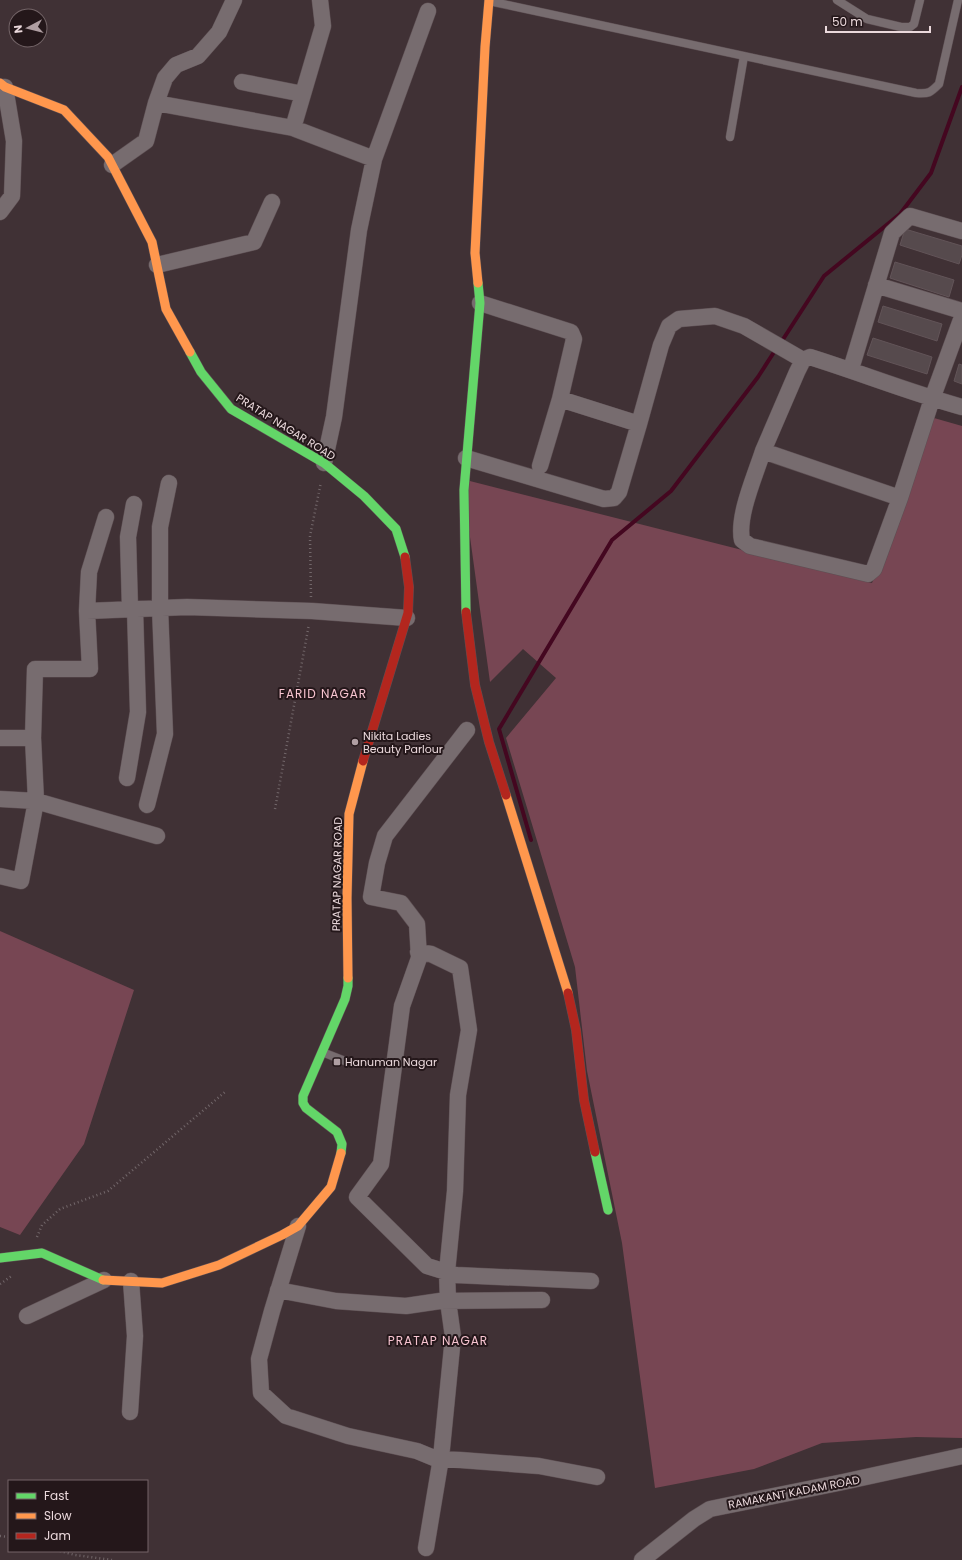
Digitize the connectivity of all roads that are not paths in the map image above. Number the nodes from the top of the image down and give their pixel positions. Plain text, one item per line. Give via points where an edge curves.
1 (234, 0) edge
2 (320, 0) edge
3 (489, 0) edge
4 (837, 0) edge
5 (920, 0) edge
6 (958, 0) edge
7 (428, 11) dead end
8 (744, 56) junction
9 (242, 82) dead end
10 (3, 85) edge
11 (303, 94) junction
12 (156, 103) junction
13 (293, 128) junction
14 (730, 136) dead end
15 (374, 159) junction
16 (112, 165) junction
17 (272, 202) dead end
18 (0, 212) edge
19 (962, 231) edge
20 (157, 265) junction
21 (876, 285) junction
22 (480, 303) junction
23 (962, 311) edge
24 (962, 317) edge
25 (798, 357) junction
26 (851, 370) junction
27 (560, 399) junction
28 (932, 399) junction
29 (962, 407) edge
30 (639, 424) junction
31 (763, 451) junction
32 (466, 458) junction
33 (324, 463) junction
34 (540, 466) dead end
35 (169, 483) dead end
36 (900, 498) junction
37 (134, 504) dead end
38 (106, 517) dead end
39 (160, 608) junction
40 (132, 609) junction
41 (87, 611) junction
42 (407, 618) junction
43 (467, 730) dead end
44 (0, 738) edge
45 (33, 738) junction
46 (127, 778) dead end
47 (0, 799) edge
48 (36, 801) junction
49 (147, 805) dead end
50 (157, 836) dead end
51 (0, 876) edge
52 (418, 952) junction
53 (322, 1052) junction
54 (345, 1061) dead end
55 (608, 1210) dead end
56 (298, 1226) junction
57 (0, 1258) edge
58 (447, 1272) junction
59 (104, 1280) junction
60 (131, 1281) junction
61 (591, 1281) dead end
62 (278, 1290) junction
63 (542, 1300) dead end
64 (448, 1301) junction
65 (27, 1316) dead end
66 (130, 1412) dead end
67 (962, 1456) edge
68 (441, 1458) junction
69 (597, 1477) dead end
70 (426, 1548) dead end
71 (642, 1560) edge

1 - 12 street via 219,32 198,56 176,65 165,78
2 - 11 street via 323,26
3 - 8 lane
3 - 22 street via 475,253
4 - 5 lane via 867,19 901,27 910,27 914,24
6 - 8 lane via 938,84 930,92 916,93
7 - 15 street
8 - 14 lane
9 - 11 street
10 - 16 street, PRATAP NAGAR ROAD via 64,110 108,157
10 - 18 street via 14,141 12,196
11 - 13 street
12 - 13 street
12 - 16 street via 146,140
13 - 15 street
15 - 33 street via 360,230 334,416
16 - 20 street, PRATAP NAGAR ROAD via 152,242
17 - 20 street via 254,242
19 - 21 street via 910,216 892,233
20 - 33 street, PRATAP NAGAR ROAD via 166,309 201,372 231,409
21 - 23 street
21 - 26 street
22 - 27 street via 570,332 574,339
22 - 32 street
24 - 28 street
25 - 26 street via 810,357
25 - 30 street via 757,332 716,316 679,319 669,326 660,345
25 - 31 street
26 - 28 street
27 - 30 street
27 - 34 street
28 - 29 street
28 - 36 street
30 - 32 street via 619,492 614,498 604,498
31 - 36 street
31 - 36 street via 740,531 742,540 750,546 868,574 874,569
32 - 55 street via 466,605 475,685 489,742 566,989 576,1030 584,1100
33 - 42 street, PRATAP NAGAR ROAD via 364,496 396,529 407,563
35 - 39 street via 160,527
37 - 40 street via 128,537
38 - 41 street via 89,572
39 - 40 street
39 - 42 street via 312,611
39 - 49 street via 165,734
40 - 41 street
40 - 46 street via 138,712
41 - 45 street via 90,669 35,669
42 - 53 street, PRATAP NAGAR ROAD via 349,814 348,986
43 - 52 street via 385,836 378,863 371,897 401,903 417,924
44 - 45 street
45 - 48 street
47 - 48 street
48 - 50 street
48 - 51 street via 21,881
52 - 58 street via 431,954 460,968 469,1030 458,1095 455,1191
52 - 58 street via 419,958 402,1006 380,1164 357,1197 427,1266
53 - 54 lane
53 - 56 street, PRATAP NAGAR ROAD via 303,1096 303,1103 337,1132 342,1144 341,1158 331,1187
56 - 60 street, PRATAP NAGAR ROAD via 219,1265 162,1283
56 - 62 street
57 - 59 street, PRATAP NAGAR ROAD via 42,1253
58 - 61 street via 456,1275
58 - 64 street
59 - 60 street, PRATAP NAGAR ROAD
59 - 65 street
60 - 66 street via 134,1336
62 - 64 street via 336,1301 406,1306
62 - 68 street via 259,1359 261,1393 286,1416 348,1436
63 - 64 street
64 - 68 street via 453,1337
67 - 71 street, RAMAKANT KADAM ROAD via 710,1508
68 - 69 street via 539,1466
68 - 70 street

